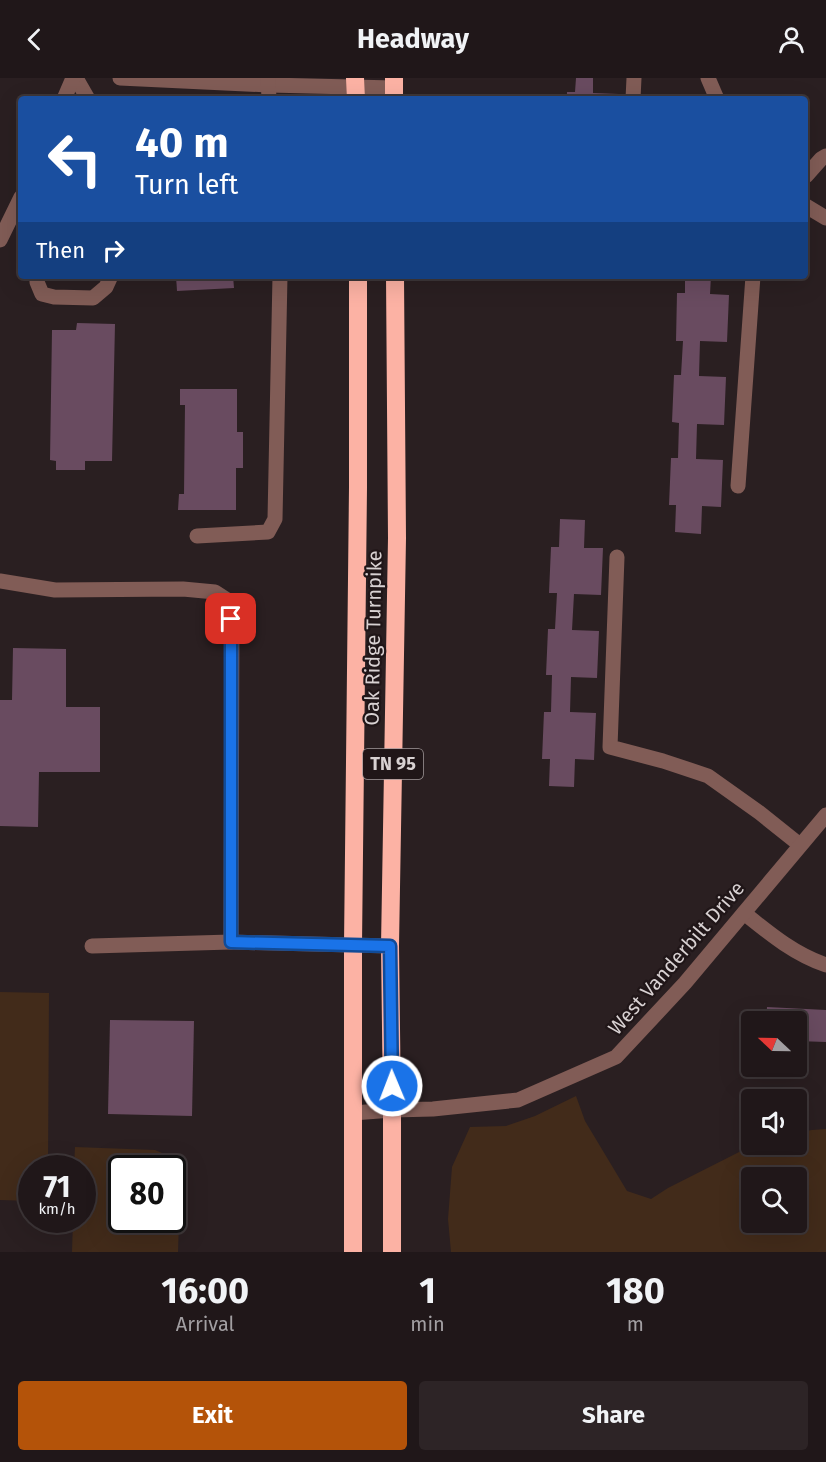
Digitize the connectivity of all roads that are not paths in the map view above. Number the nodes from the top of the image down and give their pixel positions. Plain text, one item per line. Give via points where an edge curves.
1 (74, 78) edge
2 (120, 78) edge
3 (634, 78) edge
4 (708, 78) edge
5 (268, 87) edge
6 (356, 88) edge
7 (394, 88) edge
8 (65, 96) edge
9 (86, 96) edge
10 (633, 96) edge
11 (716, 96) edge
12 (826, 156) edge
13 (808, 174) edge
14 (808, 207) edge
15 (17, 217) edge
16 (826, 218) edge
17 (0, 240) edge
18 (37, 279) edge
19 (110, 279) edge
20 (280, 279) edge
21 (358, 279) edge
22 (395, 279) edge
23 (753, 279) edge
24 (738, 486) dead end
25 (197, 536) dead end
26 (617, 557) dead end
27 (0, 580) edge
28 (826, 815) edge
29 (800, 845) junction
30 (744, 913) junction
31 (231, 942) junction
32 (353, 945) junction
33 (92, 946) dead end
34 (390, 946) junction
35 (826, 964) edge
36 (392, 1110) junction
37 (353, 1113) junction
38 (353, 1252) edge
39 (392, 1252) edge

1 - 8 street
1 - 9 street
2 - 5 street
3 - 10 street
4 - 11 street
5 - 6 street
6 - 7 street
12 - 13 street
14 - 16 street
15 - 17 street
18 - 19 street via 42,294 93,298
20 - 25 street via 275,519 268,532
21 - 32 highway
22 - 34 highway, Oak Ridge Turnpike / TN 95 via 397,538
23 - 24 street
26 - 29 street via 610,747 708,776
27 - 31 street via 55,590 215,592 232,603
28 - 29 street, West Vanderbilt Drive
29 - 30 street, West Vanderbilt Drive
30 - 35 street via 782,944
30 - 36 street, West Vanderbilt Drive via 616,1057 518,1100
31 - 32 street
31 - 33 street
32 - 34 street
32 - 37 highway
34 - 36 highway, Oak Ridge Turnpike / TN 95
36 - 37 street, West Vanderbilt Drive
36 - 39 highway, Oak Ridge Turnpike / TN 95
37 - 38 highway

